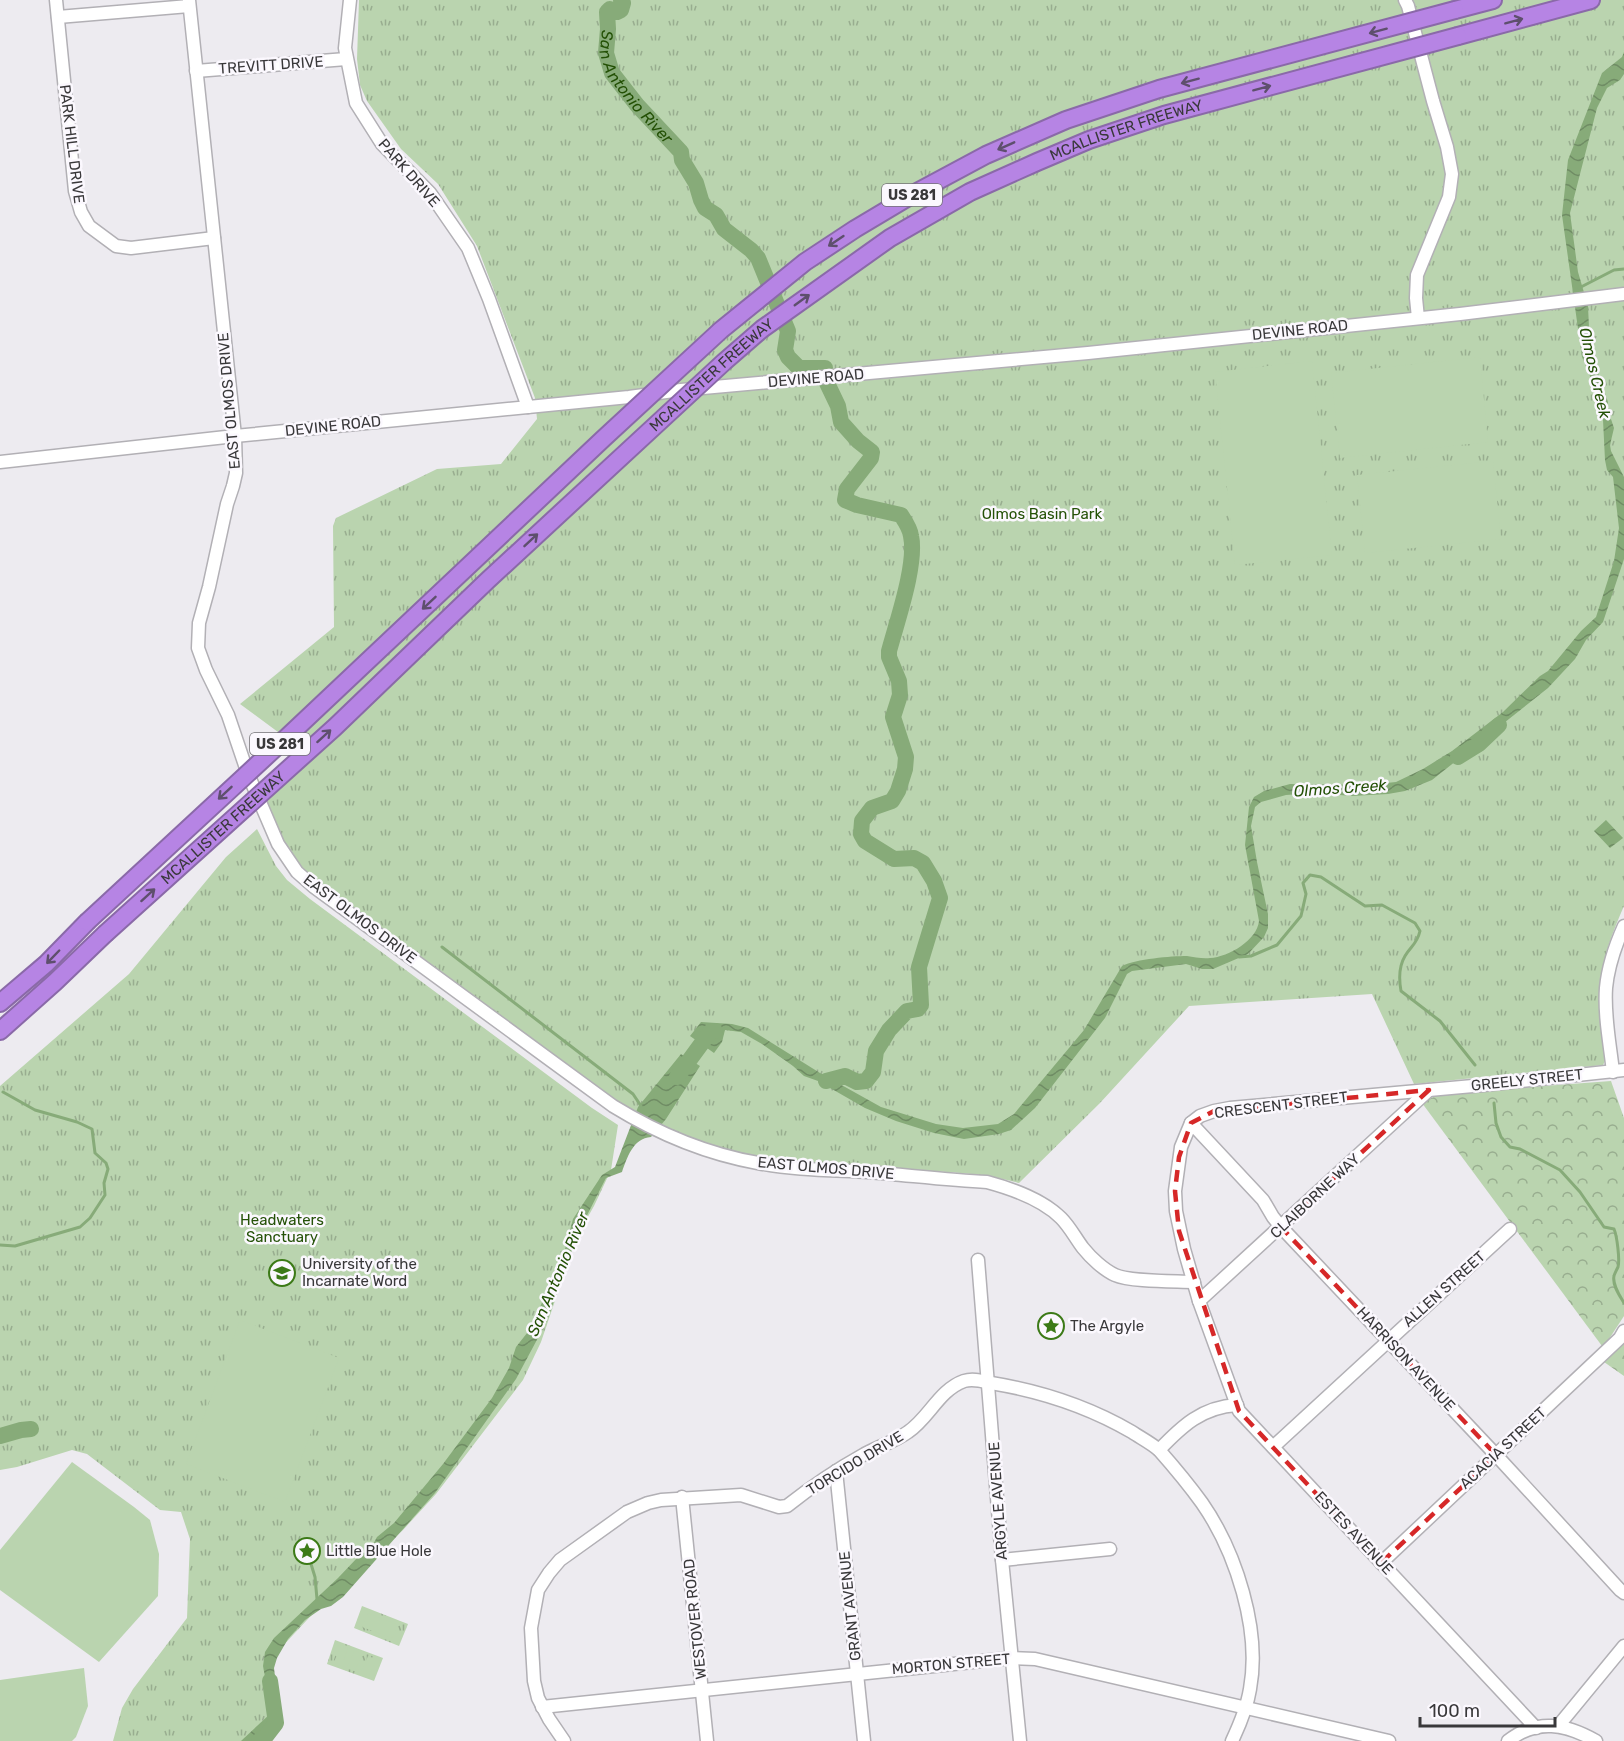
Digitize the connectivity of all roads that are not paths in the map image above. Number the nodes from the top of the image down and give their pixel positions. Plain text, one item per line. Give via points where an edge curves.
1 (56, 0) edge
2 (350, 0) edge
3 (1405, 0) edge
4 (1493, 0) edge
5 (1591, 0) edge
6 (189, 3) edge
7 (58, 17) junction
8 (346, 59) junction
9 (196, 71) junction
10 (214, 238) junction
11 (1624, 294) edge
12 (1418, 318) junction
13 (528, 407) junction
14 (235, 436) junction
15 (3, 463) edge
16 (1624, 926) edge
17 (48, 989) junction
18 (0, 1001) edge
19 (0, 1031) edge
20 (0, 1036) edge
21 (1618, 1071) edge
22 (1429, 1090) junction
23 (1191, 1123) junction
24 (1281, 1227) junction
25 (1510, 1229) dead end
26 (978, 1260) dead end
27 (1194, 1282) junction
28 (1199, 1300) junction
29 (1624, 1331) edge
30 (1388, 1340) junction
31 (989, 1383) junction
32 (1237, 1405) junction
33 (1273, 1447) junction
34 (1159, 1450) junction
35 (1496, 1455) junction
36 (836, 1471) junction
37 (682, 1497) junction
38 (1110, 1549) dead end
39 (1002, 1560) junction
40 (1381, 1563) junction
41 (1624, 1593) edge
42 (1624, 1646) edge
43 (1011, 1658) junction
44 (857, 1674) junction
45 (702, 1690) junction
46 (542, 1707) junction
47 (1246, 1708) junction
48 (1559, 1725) junction
49 (1536, 1728) junction
50 (564, 1741) edge
51 (707, 1741) edge
52 (864, 1741) edge
53 (1020, 1741) edge
54 (1232, 1741) edge
55 (1389, 1741) edge
56 (1508, 1741) edge
57 (1596, 1741) edge

1 - 7 street, PARK HILL DRIVE
2 - 8 street, PARK DRIVE
3 - 12 street via 1452,174 1449,197 1417,275
4 -> 18 highway, MCALLISTER FREEWAY / US 281, bridge via 1159,89 1066,120 986,155 917,192 805,262 696,352 46,964
17 -> 5 highway, MCALLISTER FREEWAY / US 281, bridge via 754,336 890,238 970,192 1089,140 1164,115
6 - 7 street
6 - 9 street, EAST OLMOS DRIVE
7 - 10 street, PARK HILL DRIVE via 75,191 89,226 116,246 131,248
8 - 9 street, TREVITT DRIVE
8 - 13 street, PARK DRIVE via 356,103 363,115 382,144 430,193 468,248
9 - 10 street, EAST OLMOS DRIVE
10 - 14 street, EAST OLMOS DRIVE
11 - 12 street, DEVINE ROAD
12 - 13 street, DEVINE ROAD
13 - 14 street, DEVINE ROAD
14 - 15 street, DEVINE ROAD
14 - 27 street, EAST OLMOS DRIVE via 236,473 199,623 198,648 278,844 297,872 314,887 613,1106 638,1120 702,1148 759,1163 1001,1186 1051,1209 1084,1250 1113,1274 1128,1279
16 - 21 street via 1611,959 1606,989 1606,1014
17 - 19 highway, MCALLISTER FREEWAY / US 281
17 - 20 highway
21 - 22 street, GREELY STREET
22 - 23 street, CRESCENT STREET via 1230,1108 1200,1116
22 - 24 street, CLAIBORNE WAY
23 - 24 street, HARRISON AVENUE via 1263,1200
23 - 27 street via 1180,1148 1175,1191 1179,1231
24 - 28 street, CLAIBORNE WAY
24 - 30 street, HARRISON AVENUE
25 - 30 street, ALLEN STREET
26 - 31 street, ARGYLE AVENUE
27 - 28 street
28 - 32 street
29 - 35 street, ACACIA STREET
30 - 33 street, ALLEN STREET
30 - 35 street, HARRISON AVENUE
31 - 34 street, TORCIDO DRIVE via 1017,1387 1101,1415
31 - 36 street, TORCIDO DRIVE via 973,1379 955,1386 919,1424
31 - 39 street, ARGYLE AVENUE
32 - 33 street, ESTES AVENUE
32 - 34 street via 1212,1409 1194,1418
33 - 40 street, ESTES AVENUE
34 - 47 street, TORCIDO DRIVE via 1218,1529 1244,1598 1253,1664
35 - 40 street, ACACIA STREET
35 - 41 street, HARRISON AVENUE
36 - 37 street, TORCIDO DRIVE via 787,1506 741,1495
36 - 44 street, GRANT AVENUE
37 - 45 street, WESTOVER ROAD
37 - 46 street, TORCIDO DRIVE via 648,1503 627,1512 570,1552 549,1573 538,1590 531,1628 534,1681
38 - 39 street
39 - 43 street, ARGYLE AVENUE
40 - 49 street, ESTES AVENUE
42 - 48 street
43 - 44 street, MORTON STREET
43 - 47 street, MORTON STREET via 1035,1659
43 - 53 street, ARGYLE AVENUE
44 - 45 street, MORTON STREET
44 - 52 street, GRANT AVENUE
45 - 46 street, MORTON STREET
45 - 51 street, WESTOVER ROAD
46 - 50 street, TORCIDO DRIVE
47 - 54 street, TORCIDO DRIVE
47 - 55 street, MORTON STREET
48 - 49 street
48 - 57 street
49 - 56 street

